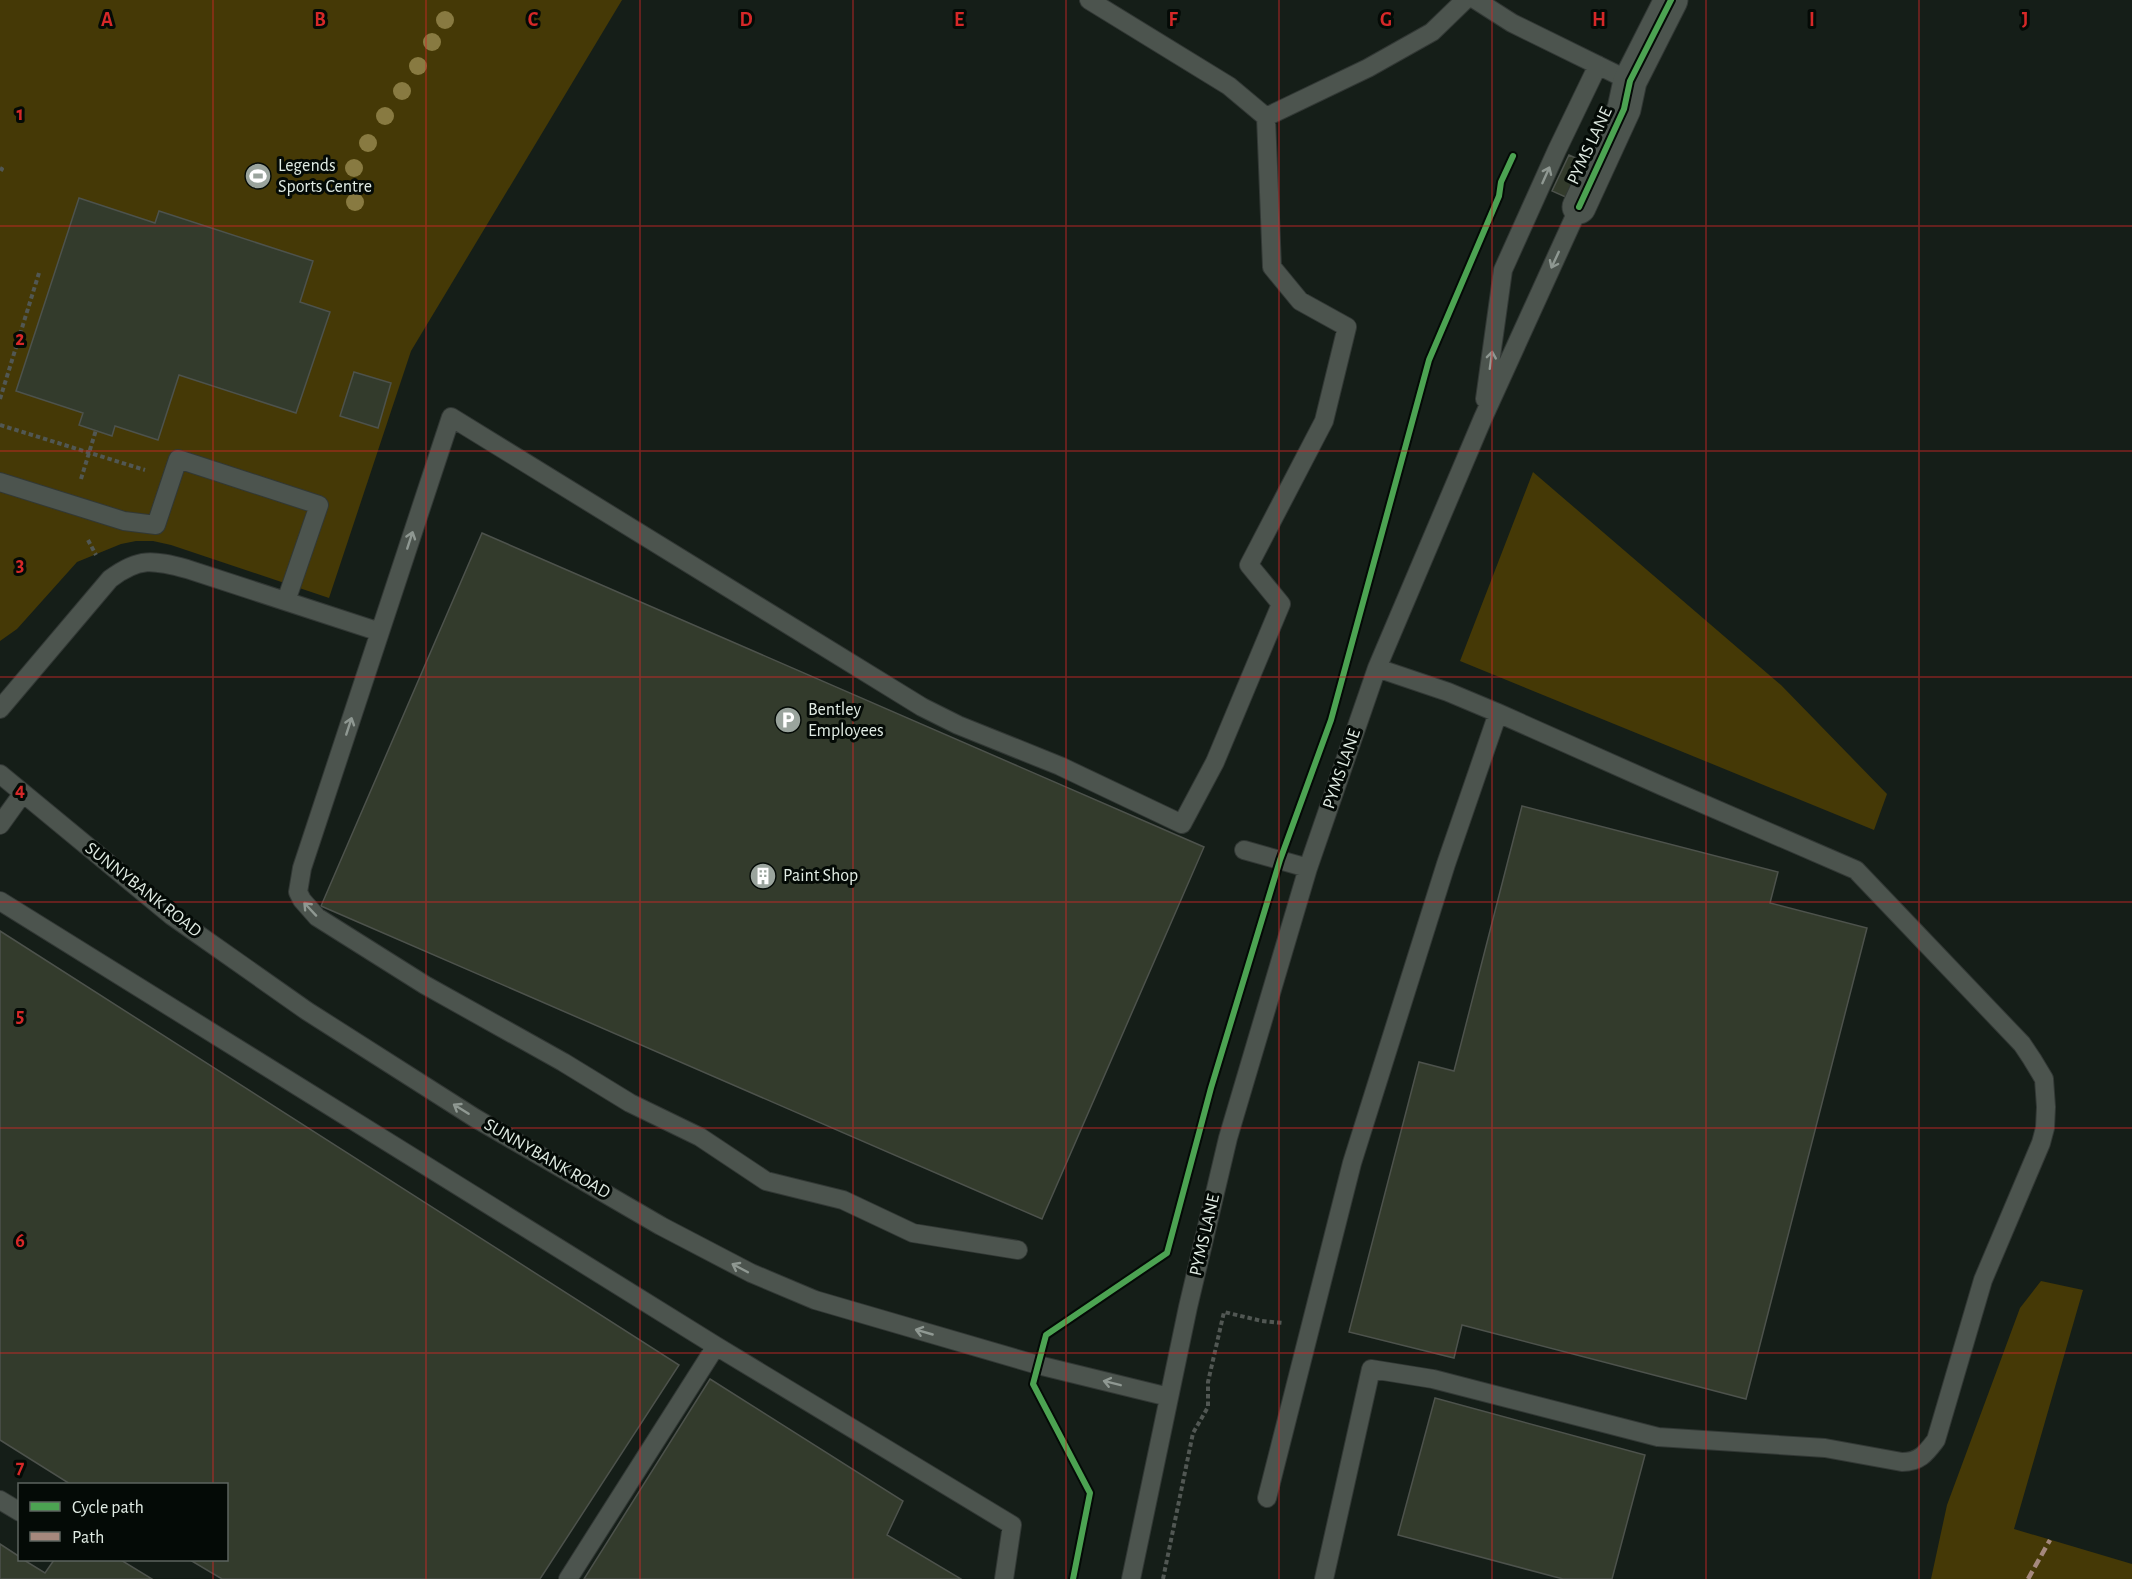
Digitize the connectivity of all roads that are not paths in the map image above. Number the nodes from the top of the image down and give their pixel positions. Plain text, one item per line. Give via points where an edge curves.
1 (1089, 0) edge
2 (1465, 0) edge
3 (1476, 0) edge
4 (1671, 0) edge
5 (1598, 65) junction
6 (1630, 81) junction
7 (1266, 117) junction
8 (1579, 207) joint
9 (1483, 418) junction
10 (0, 482) edge
11 (286, 601) junction
12 (380, 632) junction
13 (1377, 668) junction
14 (0, 709) edge
15 (1498, 713) junction
16 (0, 774) edge
17 (23, 793) junction
18 (0, 825) edge
19 (1244, 850) dead end
20 (1308, 868) junction
21 (0, 901) edge
22 (1018, 1250) dead end
23 (716, 1346) junction
24 (1169, 1398) junction
25 (1267, 1498) dead end
26 (0, 1500) edge
27 (18, 1511) edge
28 (568, 1579) edge
29 (1004, 1579) edge
30 (1131, 1579) edge
31 (1324, 1579) edge

1 - 7 lane via 1229,86
2 - 7 lane via 1432,32
3 - 5 lane via 1512,23
4 - 6 street, PYMS LANE
5 - 6 lane
9 -> 5 lane via 1503,270
6 - 8 street, PYMS LANE via 1624,109
12 -> 7 lane via 451,417 922,707 1182,824 1215,762 1281,604 1249,565 1324,421 1347,327 1300,301 1272,267
8 -> 9 lane, PYMS LANE
9 - 13 lane, PYMS LANE
10 - 11 lane via 124,521 156,525 178,459 319,505
11 - 12 lane
11 - 14 lane via 163,562 128,566 110,579
22 -> 12 lane via 913,1233 843,1200 766,1181 700,1137 630,1103 425,985 317,916 302,900 299,880
13 - 15 lane
13 - 20 lane, PYMS LANE
15 - 25 lane via 1442,875 1352,1163
15 - 31 lane via 1856,870 2022,1044 2044,1079 2044,1136 1983,1280 1936,1440 1921,1458 1912,1462 1825,1448 1658,1437 1433,1379 1371,1369
16 - 17 lane, SUNNYBANK ROAD
17 - 18 lane
24 -> 17 lane, SUNNYBANK ROAD via 1038,1365 815,1300 741,1268 661,1226 475,1118 307,1011 172,916
19 - 20 lane
20 - 24 lane, PYMS LANE via 1228,1138
21 - 23 lane
23 - 28 lane
23 - 29 lane via 1012,1525
24 - 30 lane, PYMS LANE
26 - 27 lane

